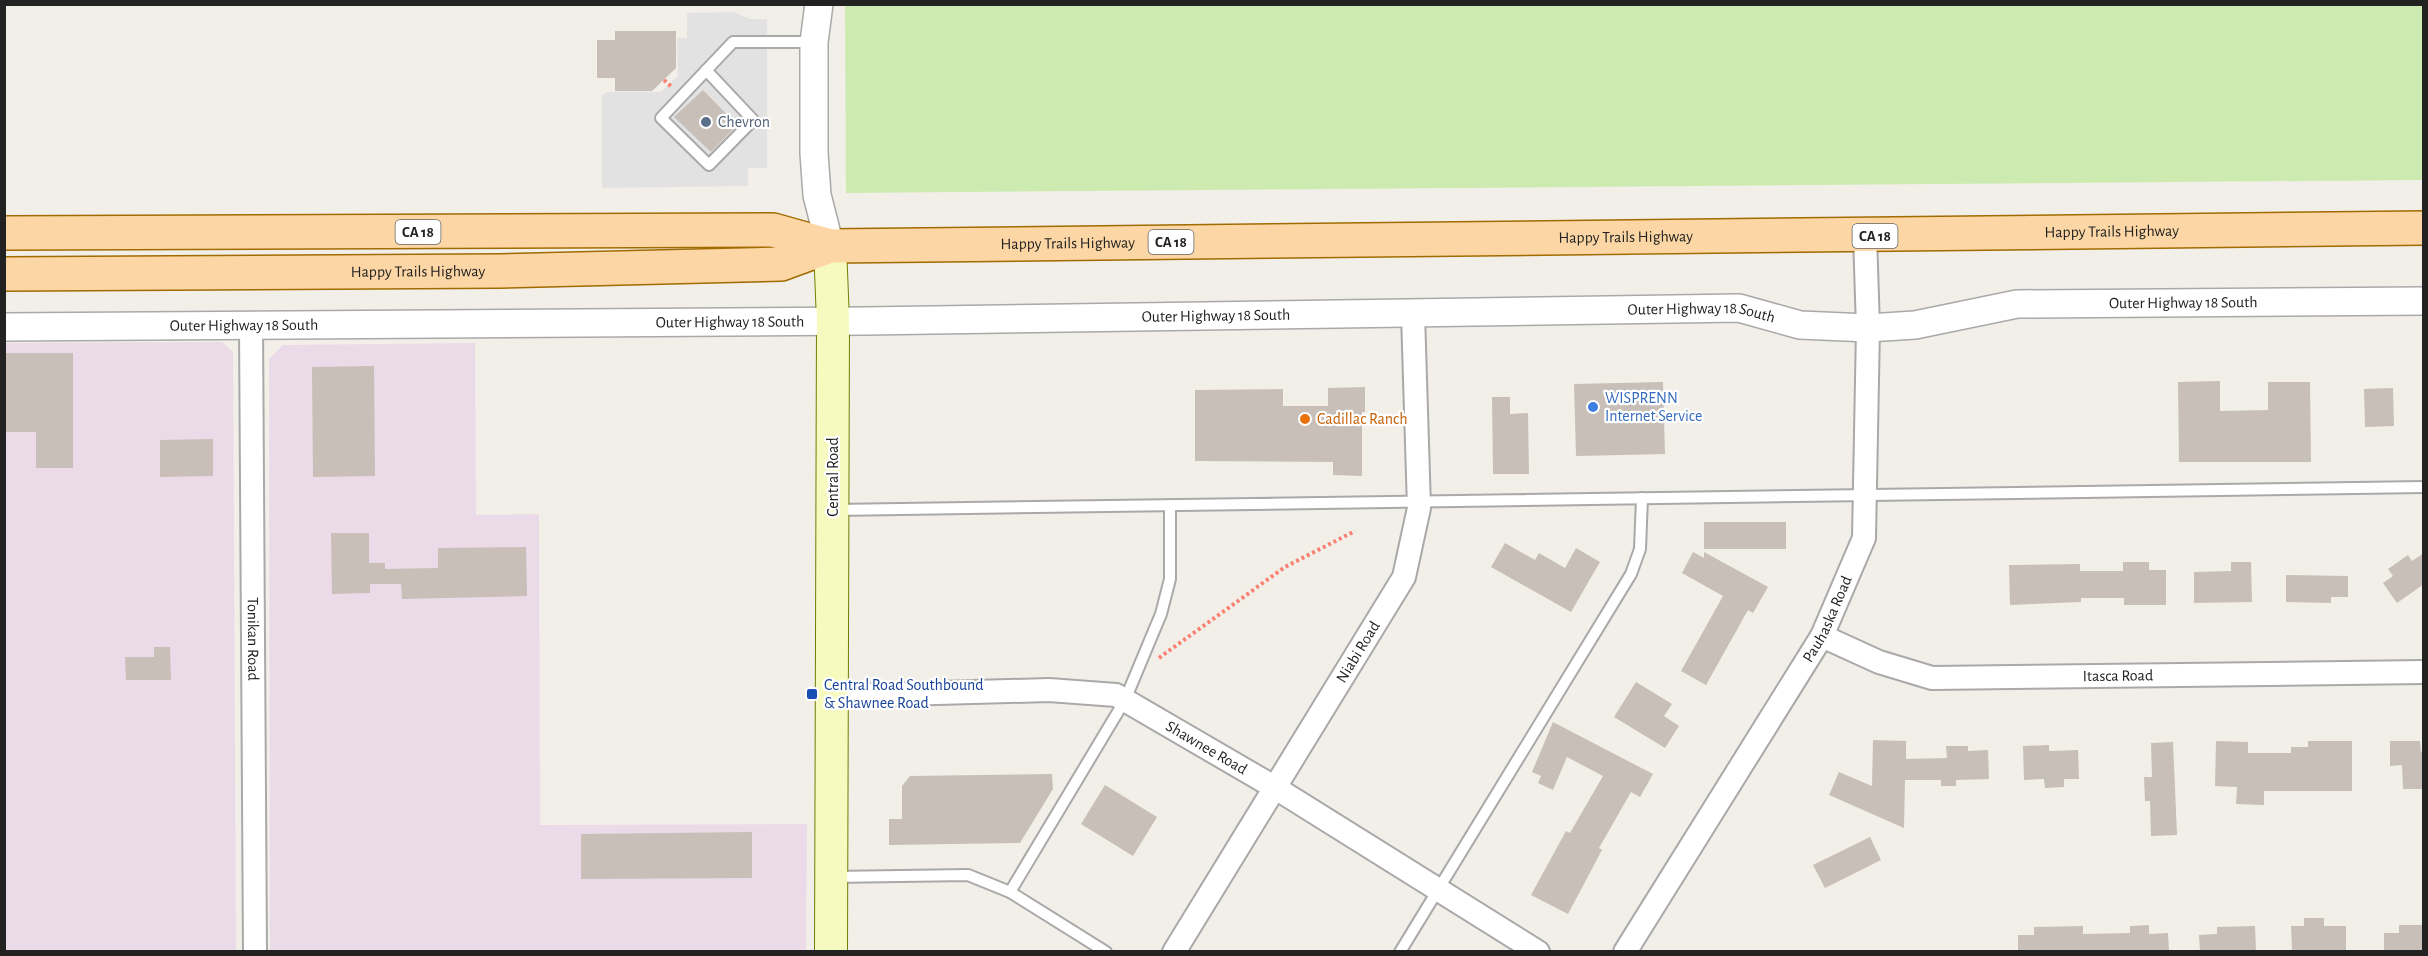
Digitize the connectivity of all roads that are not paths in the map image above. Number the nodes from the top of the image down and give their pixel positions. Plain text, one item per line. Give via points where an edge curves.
1 (819, 4) edge
2 (814, 42) junction
3 (706, 70) junction
4 (2424, 228) edge
5 (4, 233) edge
6 (1865, 236) junction
7 (830, 246) junction
8 (4, 274) edge
9 (2424, 301) edge
10 (1413, 315) junction
11 (833, 321) junction
12 (250, 325) junction
13 (4, 327) edge
14 (1868, 328) junction
15 (2424, 487) edge
16 (1865, 495) junction
17 (1642, 498) junction
18 (1418, 501) junction
19 (1170, 505) junction
20 (832, 510) junction
21 (1822, 636) junction
22 (2424, 672) edge
23 (831, 696) junction
24 (1125, 700) junction
25 (1274, 787) junction
26 (832, 877) junction
27 (1439, 890) junction
28 (1010, 892) junction
29 (255, 951) edge
30 (831, 951) edge
31 (1106, 951) edge
32 (1174, 951) edge
33 (1400, 951) edge
34 (1538, 951) edge
35 (1625, 951) edge

1 - 2 street, Central Road
2 - 3 lane via 733,42
2 - 7 street, Central Road via 817,195
3 - 3 lane via 661,118 709,165 753,120
4 - 6 main road, Happy Trails Highway / CA 18
5 - 7 main road, Happy Trails Highway / CA 18 via 773,230
6 - 7 main road, Happy Trails Highway / CA 18
6 - 14 street, Pauhaska Road
7 - 8 main road, Happy Trails Highway / CA 18 via 781,264 500,271
7 - 11 main road, Central Road
9 - 14 street, Outer Highway 18 South via 2017,304 1915,325
10 - 11 street, Outer Highway 18 South
10 - 14 street, Outer Highway 18 South via 1739,308 1800,325
10 - 18 street, Niabi Road
11 - 12 street, Outer Highway 18 South
11 - 20 main road, Central Road
12 - 13 street, Outer Highway 18 South
12 - 29 street, Tonikan Road
14 - 16 street, Pauhaska Road
15 - 16 lane
16 - 17 lane
16 - 21 street, Pauhaska Road via 1864,538
17 - 18 lane
17 - 27 lane via 1640,549 1631,574
18 - 19 lane
18 - 25 street, Niabi Road via 1404,577
19 - 20 lane
19 - 24 lane via 1170,579 1161,614
20 - 23 main road, Central Road
21 - 22 street, Itasca Road via 1879,662 1932,678
21 - 35 street, Pauhaska Road
23 - 24 street, Shawnee Road via 1049,690 1116,695
23 - 26 main road, Central Road
24 - 25 street, Shawnee Road
24 - 28 lane
25 - 27 street, Shawnee Road
25 - 32 street, Niabi Road
26 - 28 lane via 968,875
26 - 30 main road, Central Road
27 - 33 lane
27 - 34 street, Shawnee Road
28 - 31 lane

